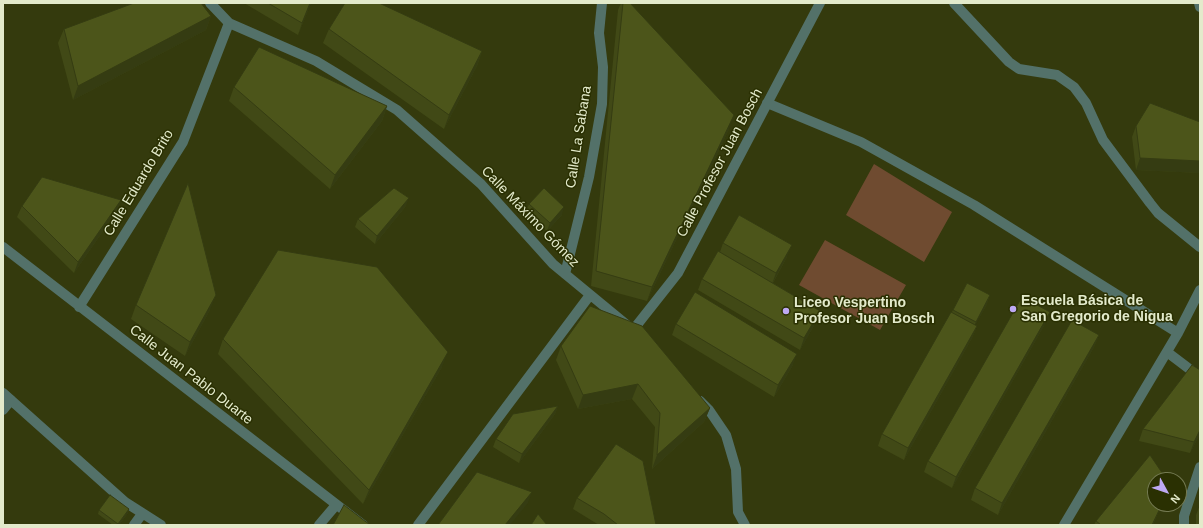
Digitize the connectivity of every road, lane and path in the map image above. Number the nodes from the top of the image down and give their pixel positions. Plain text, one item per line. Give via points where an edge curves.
1 (210, 3) edge
2 (602, 3) edge
3 (820, 3) edge
4 (954, 3) edge
5 (1199, 3) edge
6 (1200, 7) edge
7 (229, 23) junction
8 (768, 103) junction
9 (3, 246) edge
10 (1200, 247) edge
11 (565, 274) junction
12 (1200, 290) edge
13 (590, 295) junction
14 (79, 307) junction
15 (636, 332) joint
16 (1178, 333) junction
17 (1167, 352) junction
18 (1200, 378) edge
19 (3, 393) edge
20 (693, 393) edge
21 (10, 400) junction
22 (3, 410) edge
23 (1200, 467) edge
24 (336, 504) junction
25 (142, 514) junction
26 (134, 525) edge
27 (161, 525) edge
28 (319, 525) edge
29 (362, 525) edge
30 (418, 525) edge
31 (745, 525) edge
32 (1064, 525) edge
33 (1184, 525) edge

1 - 7 street, Calle Máximo Gómez
2 - 11 street, Calle La Sabana via 599,33 602,104 589,177
3 - 8 street, Calle Profesor Juan Bosch
4 - 10 street via 1009,62 1019,69 1058,75 1074,87 1086,103 1103,140 1154,208
5 - 6 street
7 - 11 street, Calle Máximo Gómez via 316,61 397,110 481,184
7 - 14 street, Calle Eduardo Brito via 183,142
8 - 15 street, Calle Profesor Juan Bosch via 678,273
8 - 16 street via 861,142 974,205
9 - 14 street, Calle Juan Pablo Duarte
11 - 13 street, Calle Máximo Gómez
12 - 16 street
13 - 15 street, Calle Máximo Gómez
13 - 30 street
14 - 24 street, Calle Juan Pablo Duarte
16 - 17 street
17 - 18 street
17 - 32 street
19 - 21 street
20 - 31 street via 709,410 726,435 736,469 738,512
21 - 22 street
21 - 25 street via 125,502
23 - 33 street via 1184,516
24 - 28 street
24 - 29 street, Calle Juan Pablo Duarte
25 - 26 street
25 - 27 street

